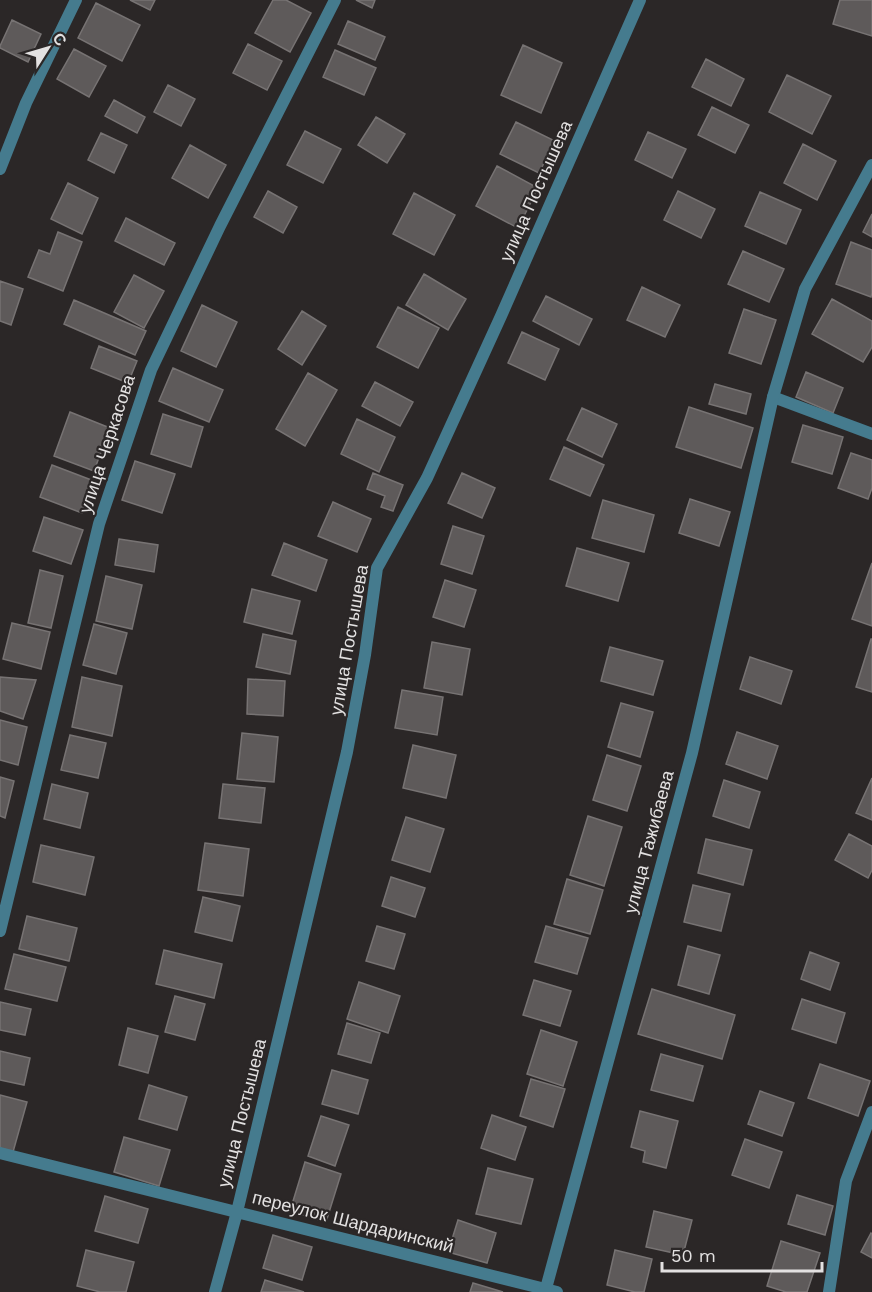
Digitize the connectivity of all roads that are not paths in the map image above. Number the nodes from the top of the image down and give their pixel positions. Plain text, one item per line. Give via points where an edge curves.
1 (76, 0) edge
2 (335, 0) edge
3 (640, 0) edge
4 (872, 165) edge
5 (0, 169) edge
6 (774, 397) junction
7 (872, 434) edge
8 (0, 931) edge
9 (872, 1112) edge
10 (0, 1153) edge
11 (237, 1212) junction
12 (550, 1291) edge
13 (215, 1292) edge
14 (829, 1292) edge

1 - 5 street via 26,103
2 - 8 street, улица Черкасова via 151,370 99,524
3 - 11 street, улица Постышева via 427,478 377,568 347,752
4 - 6 street, улица Тажибаева via 805,289
6 - 7 street
6 - 12 street, улица Тажибаева via 692,753
9 - 14 street via 846,1181
10 - 11 street, переулок Шардаринский
11 - 12 street, переулок Шардаринский
11 - 13 street, улица Постышева

